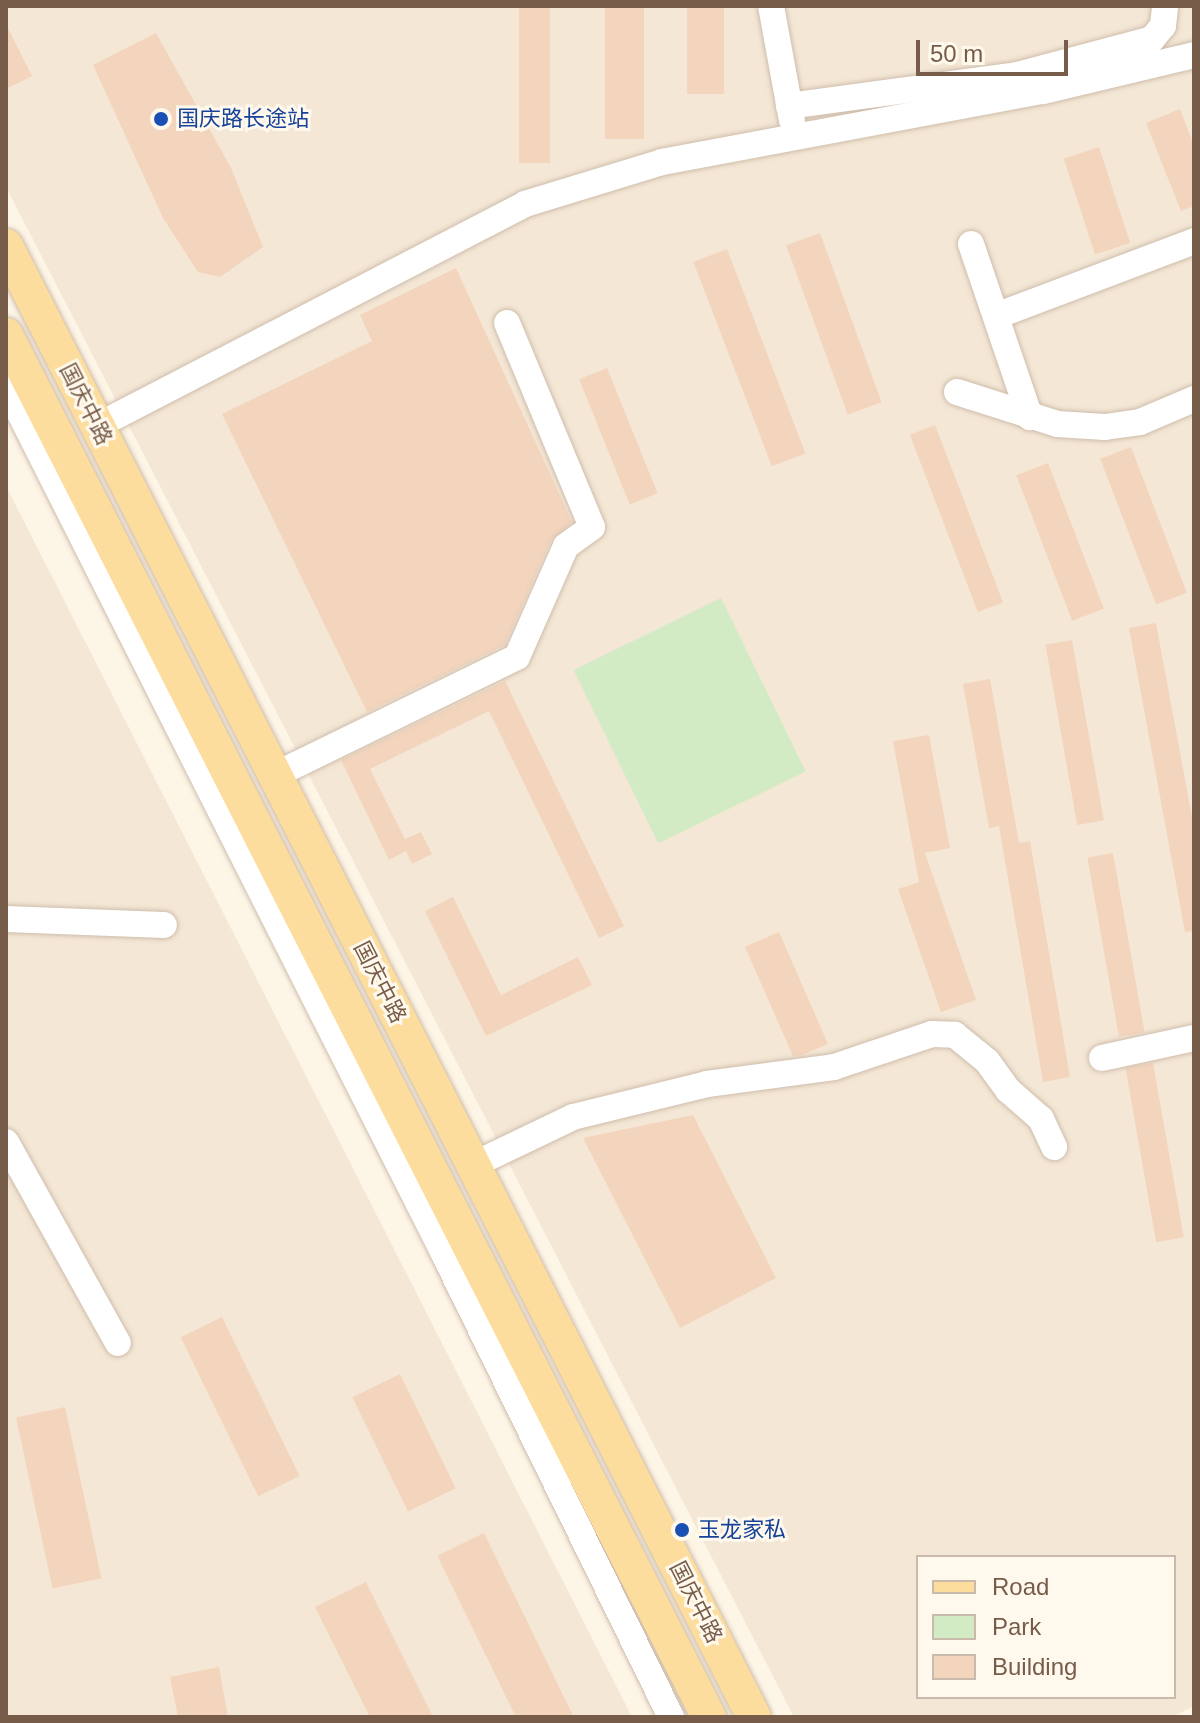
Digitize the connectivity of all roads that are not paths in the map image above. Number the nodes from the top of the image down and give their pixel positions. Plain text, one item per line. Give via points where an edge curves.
1 (771, 6) edge
2 (1165, 6) edge
3 (1194, 55) edge
4 (789, 106) junction
5 (795, 135) junction
6 (1194, 241) edge
7 (971, 244) dead end
8 (6, 246) edge
9 (996, 316) junction
10 (507, 323) dead end
11 (6, 335) edge
12 (6, 386) edge
13 (957, 392) dead end
14 (1194, 399) edge
15 (1030, 417) junction
16 (97, 426) junction
17 (275, 775) junction
18 (6, 919) edge
19 (164, 925) dead end
20 (1194, 1038) edge
21 (1102, 1058) dead end
22 (6, 1142) edge
23 (1054, 1147) dead end
24 (473, 1165) junction
25 (118, 1343) dead end
26 (671, 1717) edge
27 (709, 1717) edge
28 (754, 1717) edge

1 - 4 street
2 - 4 street via 1163,26 1152,39 1032,71
3 - 5 street via 1043,91
4 - 5 street
5 - 16 street via 662,162 525,204
6 - 9 street
7 - 9 street
8 - 16 main road, 国庆中路
9 - 15 street
10 - 17 street via 592,527 566,546 517,657
11 - 27 main road, 国庆中路
12 - 26 street
13 - 15 street
14 - 15 street via 1140,422 1105,427
16 - 17 main road, 国庆中路
17 - 24 main road, 国庆中路
18 - 19 street
20 - 21 street
22 - 25 street
23 - 24 street via 1041,1119 1008,1090 987,1061 955,1035 932,1034 834,1067 707,1084 573,1117
24 - 28 main road, 国庆中路

